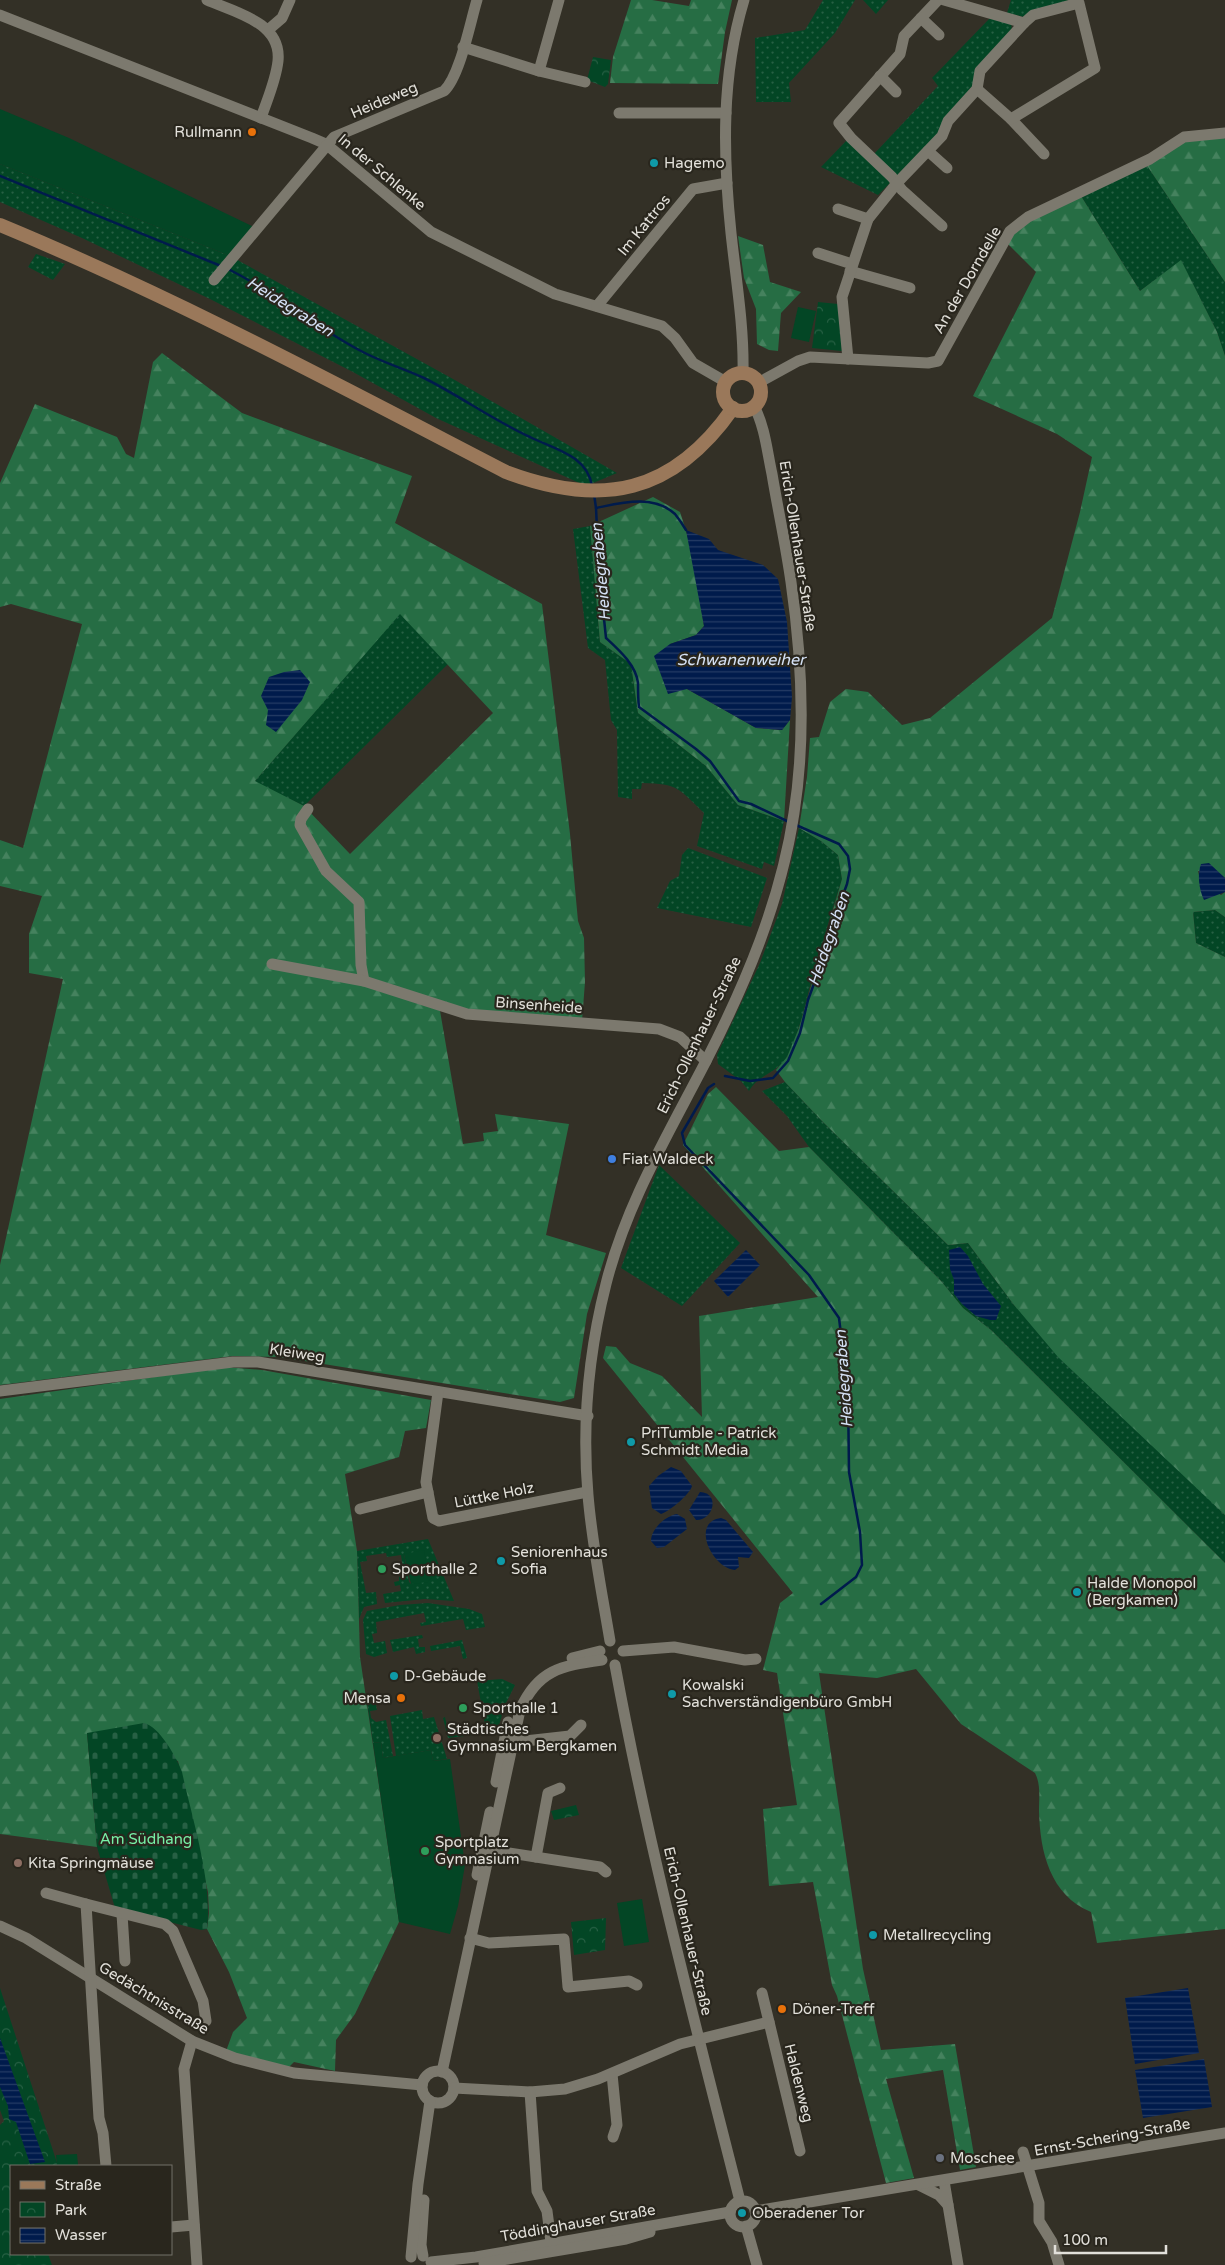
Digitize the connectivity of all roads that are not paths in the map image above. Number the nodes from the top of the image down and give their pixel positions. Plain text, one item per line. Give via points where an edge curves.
1 (207, 0) edge
2 (290, 0) edge
3 (477, 0) edge
4 (558, 0) edge
5 (744, 0) edge
6 (938, 0) edge
7 (944, 0) edge
8 (1079, 2) edge
9 (976, 4) edge
10 (0, 15) edge
11 (921, 18) junction
12 (1024, 23) junction
13 (268, 30) junction
14 (938, 35) dead end
15 (464, 47) junction
16 (539, 71) junction
17 (880, 76) junction
18 (585, 82) dead end
19 (977, 90) junction
20 (896, 92) dead end
21 (619, 113) dead end
22 (726, 113) junction
23 (261, 118) junction
24 (1011, 119) junction
25 (1225, 133) edge
26 (326, 144) junction
27 (928, 151) junction
28 (1044, 154) dead end
29 (947, 168) dead end
30 (726, 183) junction
31 (897, 184) junction
32 (838, 209) dead end
33 (868, 219) junction
34 (0, 225) edge
35 (942, 226) dead end
36 (818, 253) dead end
37 (851, 267) junction
38 (221, 271) dead end
39 (910, 288) dead end
40 (597, 306) junction
41 (848, 359) junction
42 (743, 373) junction
43 (726, 382) junction
44 (758, 383) junction
45 (754, 406) junction
46 (733, 408) junction
47 (308, 810) dead end
48 (272, 964) dead end
49 (364, 982) junction
50 (706, 1061) junction
51 (0, 1391) edge
52 (438, 1392) junction
53 (588, 1416) junction
54 (428, 1492) junction
55 (587, 1492) junction
56 (360, 1509) dead end
57 (610, 1641) junction
58 (623, 1651) junction
59 (601, 1656) junction
60 (756, 1660) dead end
61 (615, 1665) junction
62 (581, 1725) dead end
63 (508, 1738) junction
64 (560, 1788) dead end
65 (486, 1850) junction
66 (536, 1857) junction
67 (606, 1872) dead end
68 (46, 1892) dead end
69 (86, 1904) junction
70 (122, 1914) junction
71 (0, 1926) edge
72 (470, 1938) junction
73 (125, 1961) dead end
74 (89, 1977) junction
75 (637, 1985) dead end
76 (762, 1993) dead end
77 (206, 2021) dead end
78 (768, 2022) junction
79 (698, 2040) junction
80 (192, 2041) junction
81 (442, 2072) junction
82 (612, 2074) junction
83 (422, 2085) junction
84 (454, 2088) junction
85 (530, 2092) junction
86 (434, 2102) junction
87 (1225, 2133) edge
88 (613, 2138) dead end
89 (800, 2151) dead end
90 (1024, 2155) dead end
91 (106, 2165) edge
92 (944, 2181) junction
93 (919, 2185) junction
94 (740, 2201) junction
95 (948, 2205) junction
96 (755, 2211) junction
97 (730, 2215) junction
98 (194, 2225) junction
99 (746, 2226) junction
100 (172, 2227) edge
101 (551, 2242) junction
102 (421, 2261) edge
103 (197, 2265) edge
104 (470, 2265) edge
105 (757, 2265) edge
106 (958, 2265) edge
107 (1059, 2265) edge

1 - 13 street via 256,21
2 - 13 street via 282,18
3 - 15 street, Heideweg
4 - 16 street
5 - 22 street via 729,64
6 - 11 street
7 - 9 street
8 - 12 street via 1033,15
8 - 24 street via 1095,68
9 - 12 street
10 - 23 street, In der Schlenke
11 - 14 street
11 - 17 street via 904,36 900,54
12 - 19 street via 980,71
13 - 23 street via 275,41 278,61
15 - 16 street
15 - 26 street, Heideweg via 454,77 444,91 334,137
16 - 18 street
17 - 20 street
17 - 31 street via 840,118 839,123
19 - 24 street
19 - 27 street via 948,121 942,136
21 - 22 street
22 - 30 street
23 - 26 street, In der Schlenke
24 - 28 street
25 - 41 street, An der Dorndelle via 1184,137 1150,159 1028,217 1010,231 938,361
26 - 38 street, Heideweg
26 - 40 street, In der Schlenke via 431,232 555,294
27 - 29 street
27 - 31 street
30 - 40 street, Im Kattros via 693,189
30 - 42 street via 742,321
31 - 33 street
31 - 35 street
32 - 33 street
33 - 37 street
34 - 46 main road via 63,251 238,334 506,472 538,484 603,490 641,484 674,468 707,443
36 - 37 street
37 - 39 street
37 - 41 street via 842,305
40 - 43 street, In der Schlenke via 662,326 694,363
41 - 44 street, An der Dorndelle via 810,357
42 - 43 main road via 733,375
42 - 44 main road
43 - 46 main road via 723,394
44 - 45 main road via 760,395
45 - 46 main road via 744,410
45 - 50 street, Erich-Ollenhauer-Straße via 765,438 788,562 799,642 802,738 792,824 780,879 732,1009
47 - 49 street via 300,825 326,871 360,902
48 - 49 street, Binsenheide
49 - 50 street, Binsenheide via 467,1014 660,1029 680,1037
50 - 53 street, Erich-Ollenhauer-Straße via 646,1177 619,1241 606,1281 594,1339
51 - 52 street, Kleiweg via 242,1362 289,1366
52 - 53 street, Kleiweg
52 - 54 street, Lüttke Holz via 428,1463
53 - 55 street, Erich-Ollenhauer-Straße
54 - 55 street, Lüttke Holz via 433,1518 439,1521
54 - 56 street
55 - 57 street, Erich-Ollenhauer-Straße
57 - 58 street via 617,1642
57 - 59 street via 603,1644
58 - 60 street via 674,1647
58 - 61 street via 621,1661
59 - 61 street via 608,1665
59 - 63 street via 549,1666 513,1707
61 - 79 street, Erich-Ollenhauer-Straße via 651,1844
62 - 63 street via 570,1736 525,1741
63 - 65 street
64 - 66 street via 548,1793
65 - 66 street
65 - 72 street via 468,1924
66 - 67 street via 600,1867
68 - 69 street
69 - 70 street
69 - 74 street
70 - 73 street
70 - 77 street via 165,1924 173,1931 203,2001
71 - 74 street, Gedächtnisstraße via 26,1938
72 - 75 street via 489,1943 564,1939 568,1986 629,1981
72 - 81 street
74 - 80 street, Gedächtnisstraße
74 - 91 street via 99,2118
76 - 78 street, Haldenweg
78 - 79 street
78 - 89 street, Haldenweg
79 - 82 street via 655,2053
79 - 94 street, Erich-Ollenhauer-Straße
80 - 83 street, Gedächtnisstraße via 235,2058 287,2072
80 - 98 street via 184,2069
81 - 83 street via 429,2074
81 - 84 street via 451,2078
82 - 85 street via 565,2089
82 - 88 street via 617,2125
83 - 86 street via 423,2094
84 - 85 street
84 - 86 street via 449,2099
85 - 101 street via 538,2190 547,2211
86 - 102 street via 418,2184
87 - 92 street, Ernst-Schering-Straße
90 - 107 street via 1039,2203 1039,2221 1052,2242
92 - 93 street, Ernst-Schering-Straße
92 - 95 street
93 - 95 street via 939,2195
93 - 96 street, Ernst-Schering-Straße
94 - 96 street via 750,2203
94 - 97 street via 733,2205
95 - 106 street
96 - 99 street via 754,2220
97 - 99 street via 737,2225
97 - 101 street, Töddinghauser Straße
97 - 104 street, Töddinghauser Straße via 626,2239
98 - 100 street
98 - 103 street
99 - 105 street
101 - 102 street, Töddinghauser Straße via 476,2257

